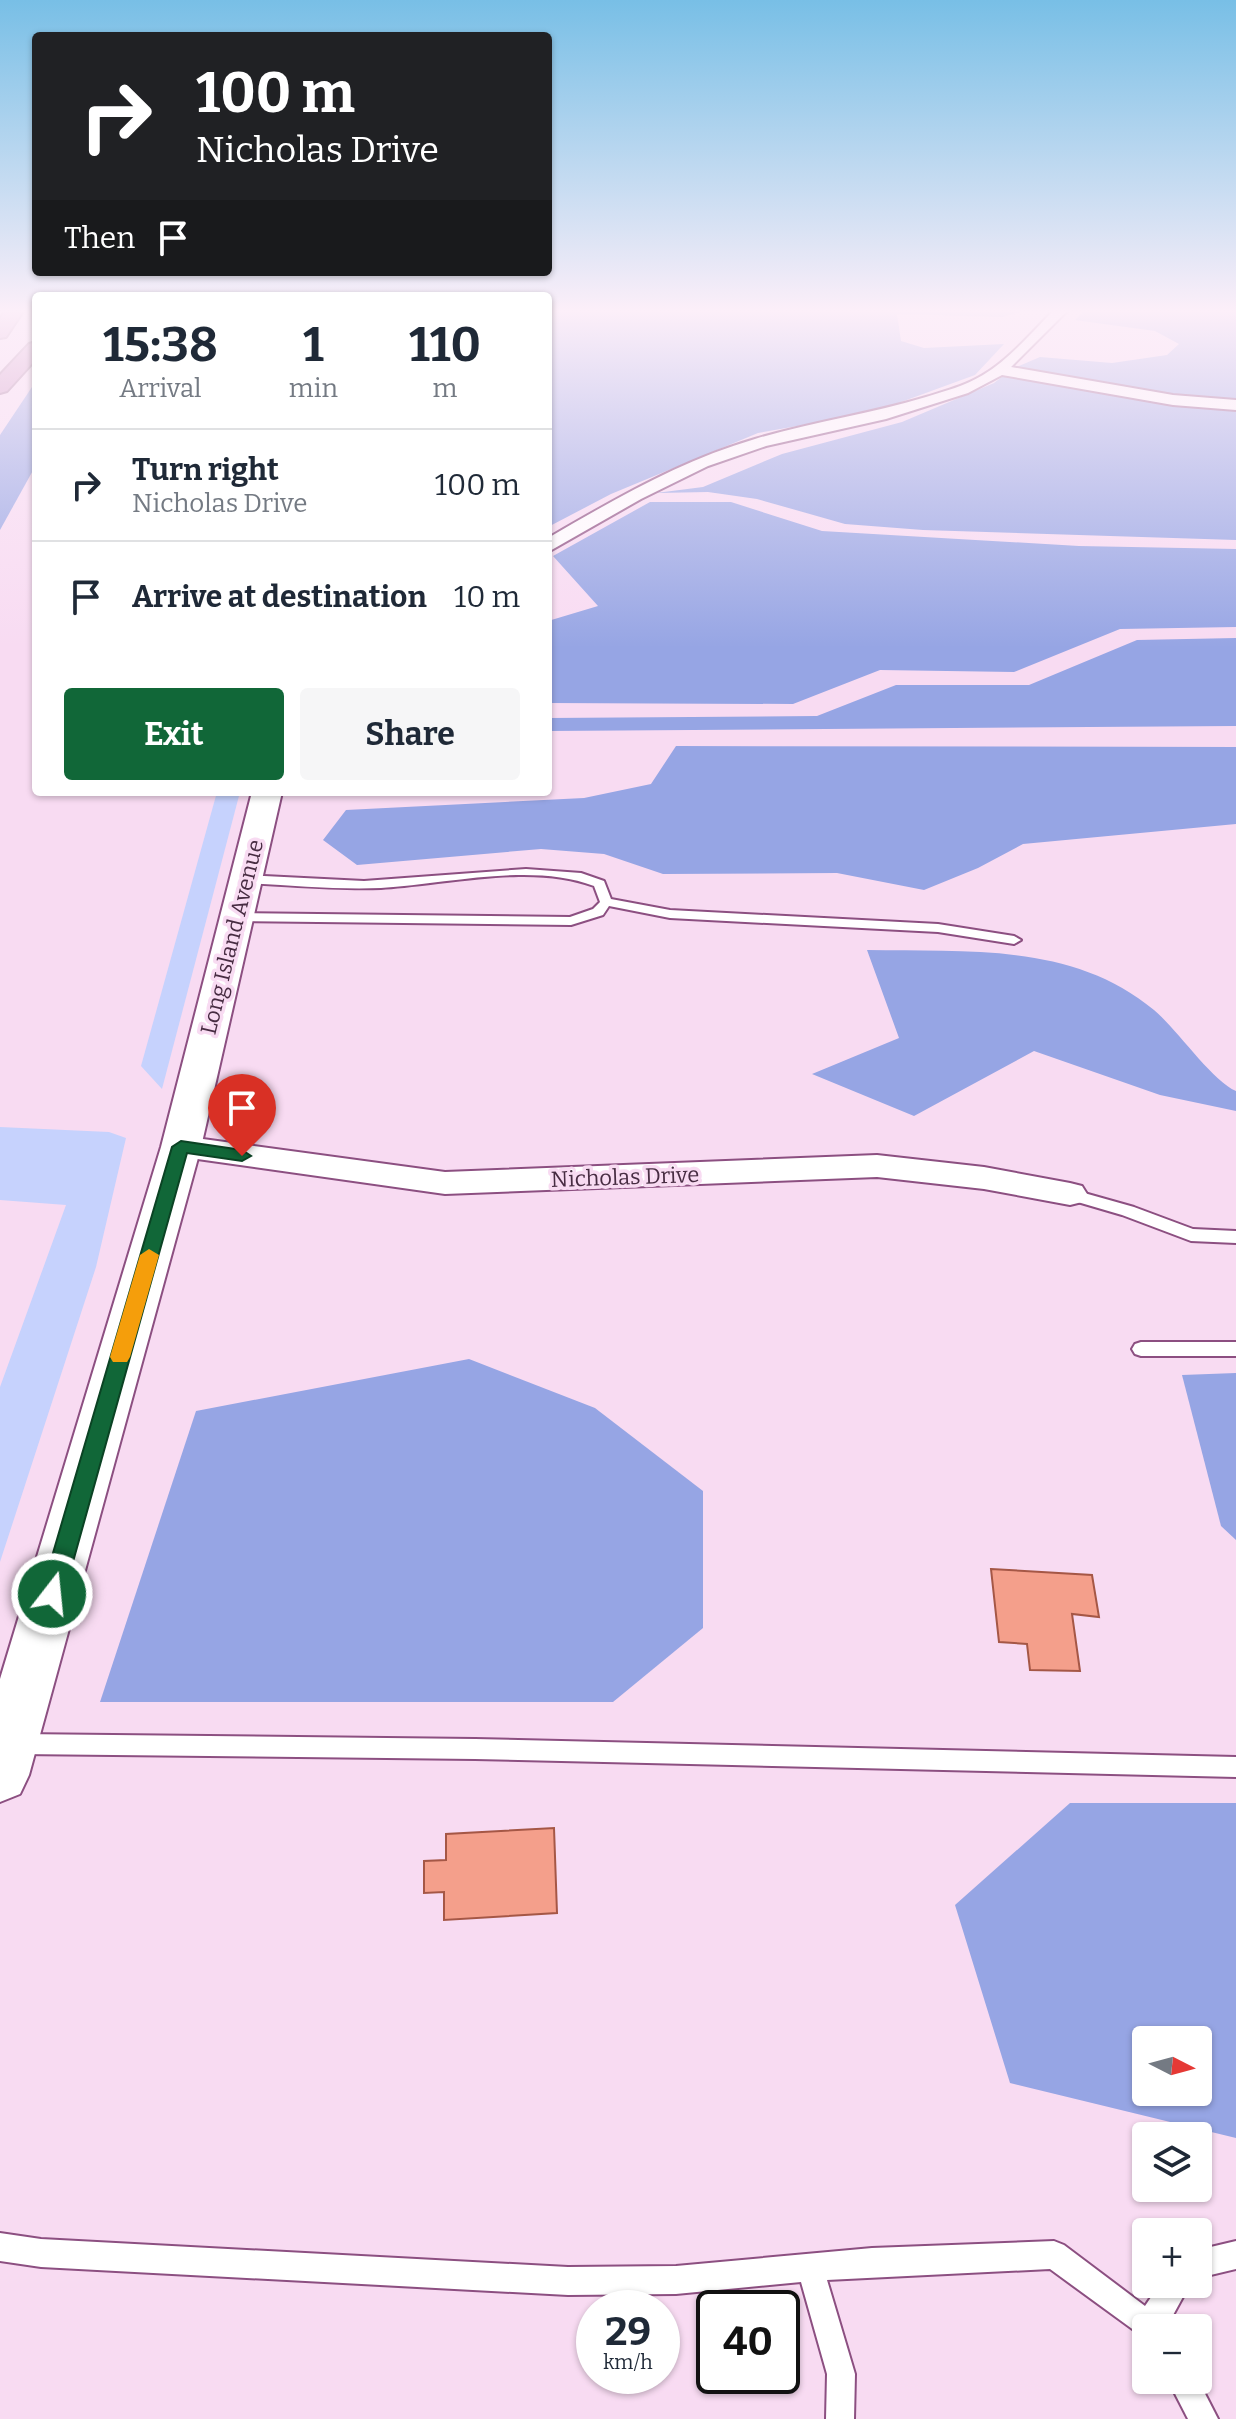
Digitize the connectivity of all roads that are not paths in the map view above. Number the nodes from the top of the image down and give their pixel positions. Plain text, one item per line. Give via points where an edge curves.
1 (852, 423) edge
2 (552, 544) edge
3 (266, 796) edge
4 (242, 898) junction
5 (606, 902) junction
6 (1014, 940) dead end
7 (181, 1147) junction
8 (1070, 1194) joint
9 (1236, 1237) edge
10 (1141, 1349) dead end
11 (1236, 1349) edge
12 (5, 1759) edge
13 (1236, 1767) edge
14 (0, 2247) edge
15 (1236, 2255) edge
16 (1212, 2261) edge
17 (810, 2267) junction
18 (1135, 2314) edge
19 (1190, 2394) edge
20 (840, 2419) edge
21 (1204, 2419) edge

1 - 2 street via 762,442 702,462
3 - 4 street, Long Island Avenue
4 - 5 lane via 571,921 598,912
4 - 5 lane via 519,874 576,875 600,884
4 - 7 street, Long Island Avenue
5 - 6 lane via 670,914 938,928
7 - 8 street, Nicholas Drive via 445,1183 877,1166
7 - 12 street, Long Island Avenue
8 - 9 lane via 1191,1235
10 - 11 lane
12 - 13 lane via 243,1744
14 - 17 lane via 568,2281 676,2280
15 - 16 lane
17 - 18 lane via 1054,2255
17 - 20 lane via 841,2374
19 - 21 lane

